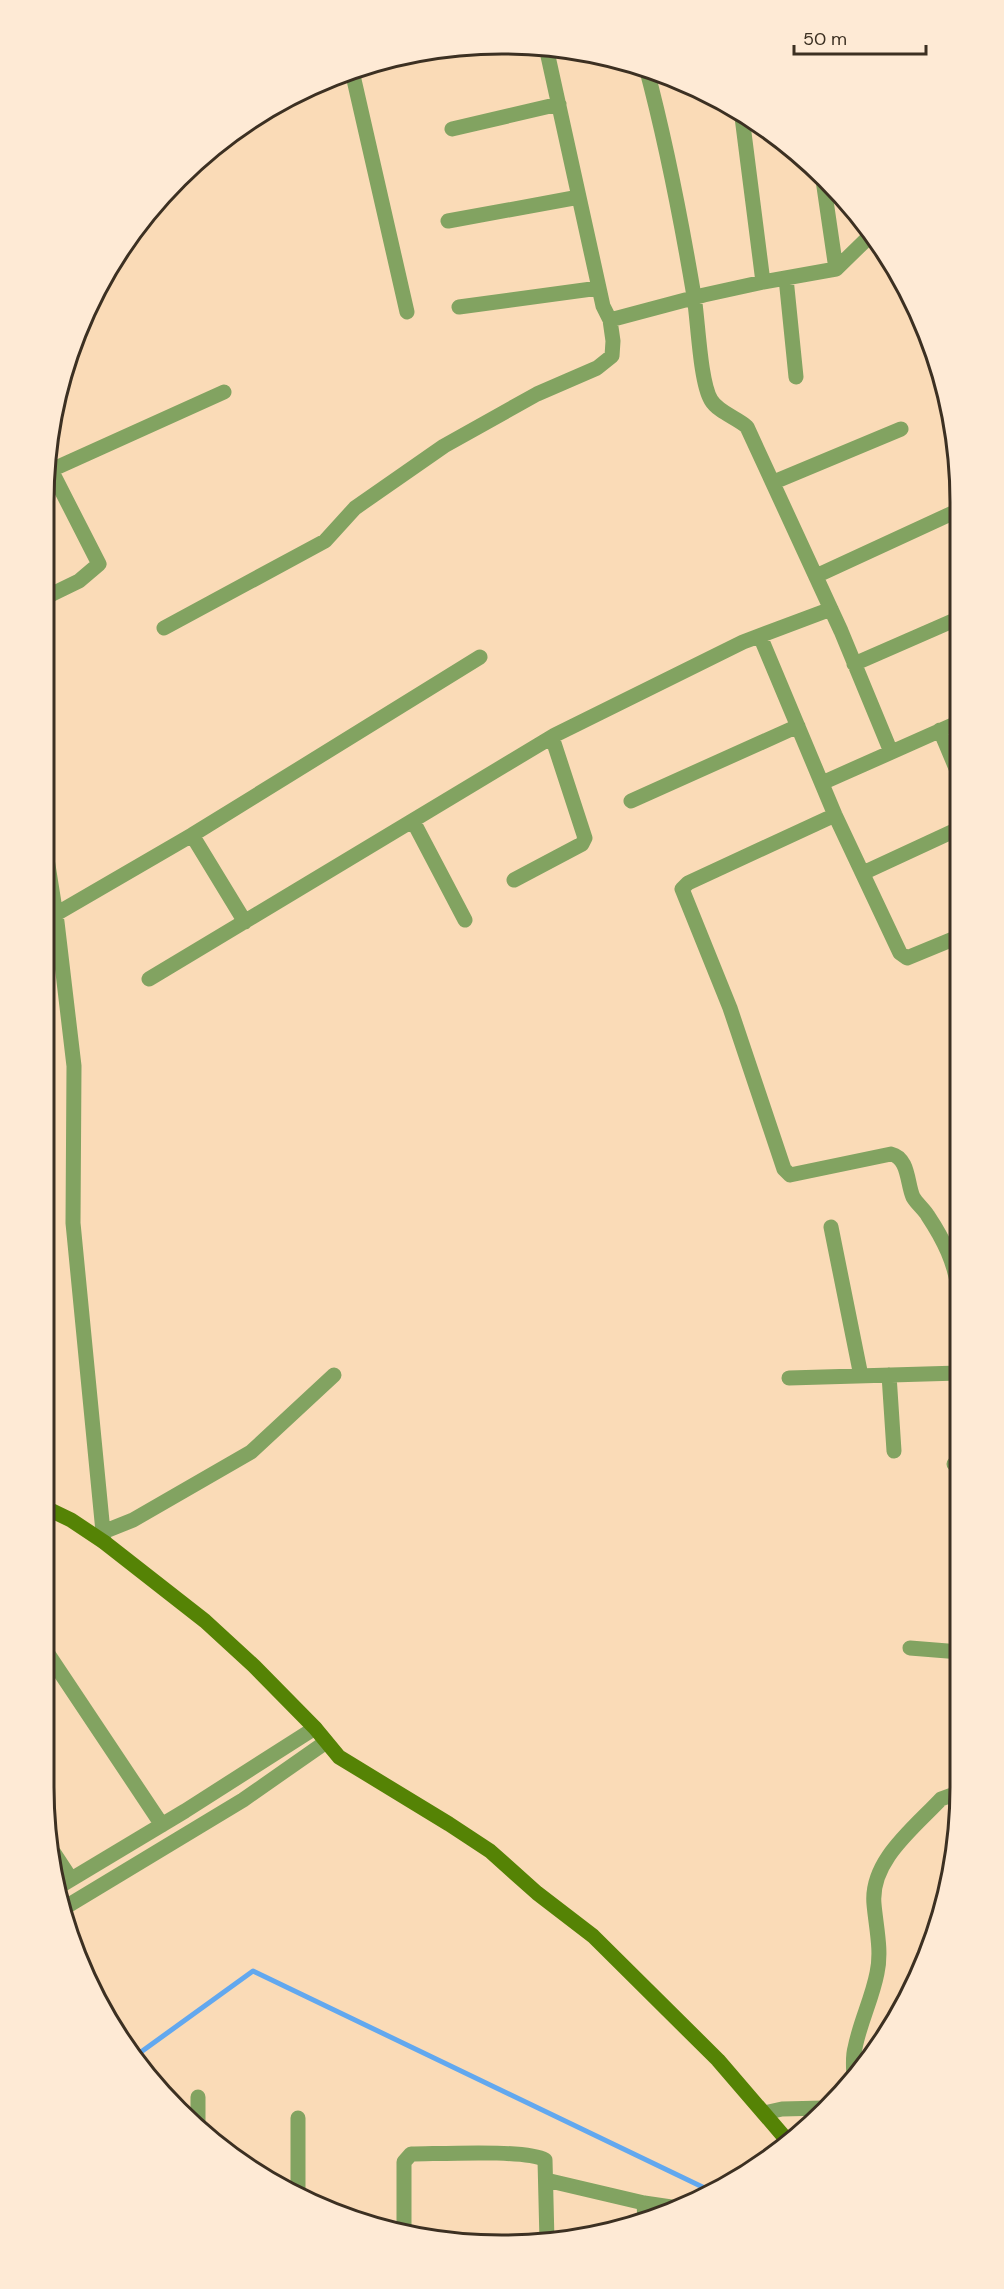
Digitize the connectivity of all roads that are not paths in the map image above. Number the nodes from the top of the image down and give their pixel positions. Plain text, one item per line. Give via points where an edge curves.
1 (548, 57) edge
2 (649, 79) edge
3 (354, 80) edge
4 (559, 104) junction
5 (743, 125) edge
6 (452, 129) dead end
7 (825, 191) edge
8 (579, 197) junction
9 (448, 221) dead end
10 (865, 241) edge
11 (836, 269) junction
12 (786, 278) junction
13 (763, 282) junction
14 (599, 288) junction
15 (694, 297) junction
16 (459, 306) dead end
17 (407, 312) dead end
18 (610, 320) junction
19 (796, 377) dead end
20 (224, 392) dead end
21 (901, 429) dead end
22 (56, 465) edge
23 (55, 477) edge
24 (774, 482) junction
25 (950, 514) edge
26 (816, 576) junction
27 (54, 593) edge
28 (831, 609) junction
29 (950, 622) edge
30 (164, 628) dead end
31 (760, 636) junction
32 (480, 657) dead end
33 (855, 664) junction
34 (798, 726) junction
35 (950, 726) edge
36 (940, 730) junction
37 (552, 737) junction
38 (891, 752) junction
39 (950, 755) edge
40 (822, 783) junction
41 (631, 801) dead end
42 (835, 814) junction
43 (413, 821) junction
44 (950, 833) edge
45 (192, 835) junction
46 (863, 873) junction
47 (514, 880) dead end
48 (54, 902) edge
49 (56, 914) junction
50 (465, 920) dead end
51 (245, 922) junction
52 (950, 940) edge
53 (149, 979) dead end
54 (831, 1227) dead end
55 (950, 1254) edge
56 (950, 1373) edge
57 (334, 1375) dead end
58 (889, 1375) junction
59 (861, 1376) junction
60 (789, 1378) dead end
61 (894, 1451) dead end
62 (54, 1512) edge
63 (103, 1537) junction
64 (910, 1648) dead end
65 (950, 1651) edge
66 (54, 1663) edge
67 (315, 1728) junction
68 (326, 1742) junction
69 (950, 1796) edge
70 (162, 1825) junction
71 (65, 1882) edge
72 (70, 1905) edge
73 (854, 2064) edge
74 (198, 2097) dead end
75 (814, 2108) edge
76 (764, 2113) junction
77 (198, 2116) edge
78 (298, 2118) dead end
79 (783, 2135) edge
80 (546, 2180) junction
81 (298, 2186) edge
82 (644, 2203) junction
83 (661, 2205) edge
84 (644, 2211) edge
85 (404, 2224) edge
86 (547, 2232) edge

1 - 4 street
2 - 15 street
3 - 17 street
4 - 6 street
4 - 8 street
5 - 13 street
7 - 11 street
8 - 9 street
8 - 14 street
10 - 11 street
11 - 12 street
12 - 13 street
12 - 19 street
13 - 15 street
14 - 16 street
14 - 18 street
15 - 18 street
15 - 24 street via 710,400 747,427
18 - 30 street via 612,356 597,368 537,394 444,446 355,508 326,541
20 - 22 street
21 - 24 street
23 - 27 street via 99,564 79,581
24 - 26 street
25 - 26 street
26 - 28 street
28 - 31 street
28 - 33 street
29 - 33 street
31 - 34 street
31 - 37 street
32 - 45 street
33 - 38 street
34 - 40 street
34 - 41 street
35 - 36 street
36 - 38 street
36 - 39 street
37 - 43 street
37 - 47 street via 585,838 582,844
38 - 40 street
40 - 42 street
42 - 46 street
42 - 55 street via 687,883 682,889 730,1008 784,1169 790,1175 897,1155 914,1198
43 - 50 street
43 - 51 street
44 - 46 street
45 - 49 street
45 - 51 street
46 - 52 street via 900,953 907,958
48 - 49 street
49 - 63 street via 75,1066 73,1223
51 - 53 street
54 - 59 street
56 - 58 street
57 - 63 street via 251,1452
58 - 59 street
58 - 61 street
59 - 60 street
62 - 63 main road
63 - 67 main road via 205,1621
64 - 65 street
66 - 70 street
67 - 68 main road
67 - 70 street
68 - 72 street via 243,1800
68 - 76 main road via 339,1757 490,1851 593,1936 679,2019
69 - 73 street via 941,1799 887,1857 877,1878 874,1902 878,1970 854,2049
70 - 71 street
74 - 77 street
75 - 76 street
76 - 79 main road
78 - 81 street
80 - 82 street
80 - 85 street via 545,2160 539,2157 411,2154 404,2162
80 - 86 street
82 - 83 street
82 - 84 street

